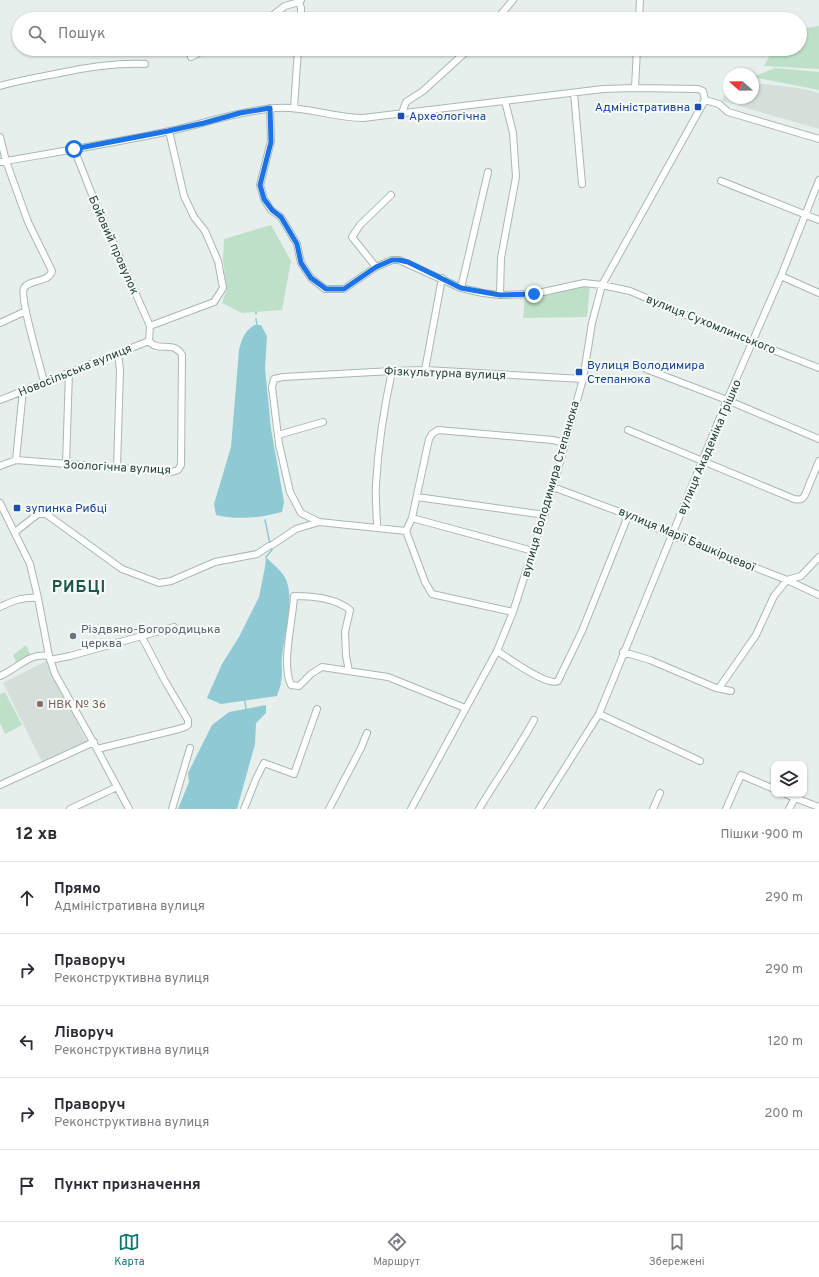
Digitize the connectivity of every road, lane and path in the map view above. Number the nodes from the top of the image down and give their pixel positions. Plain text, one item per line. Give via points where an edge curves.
1 (513, 0) edge
2 (640, 0) edge
3 (300, 1) edge
4 (277, 12) edge
5 (301, 12) edge
6 (503, 12) edge
7 (639, 12) edge
8 (298, 56) edge
9 (461, 56) edge
10 (637, 56) edge
11 (145, 64) dead end
12 (0, 86) edge
13 (635, 88) junction
14 (574, 93) junction
15 (705, 100) junction
16 (505, 101) junction
17 (270, 108) junction
18 (294, 108) junction
19 (402, 113) junction
20 (169, 131) junction
21 (0, 137) edge
22 (819, 139) edge
23 (74, 149) junction
24 (3, 161) edge
25 (488, 172) dead end
26 (819, 180) edge
27 (721, 181) dead end
28 (582, 184) dead end
29 (391, 195) dead end
30 (805, 216) junction
31 (819, 220) edge
32 (376, 267) junction
33 (781, 276) junction
34 (442, 278) junction
35 (602, 285) junction
36 (461, 288) junction
37 (819, 293) edge
38 (500, 295) junction
39 (26, 311) junction
40 (0, 323) edge
41 (150, 326) junction
42 (149, 341) junction
43 (753, 341) junction
44 (118, 353) junction
45 (819, 368) edge
46 (646, 369) dead end
47 (392, 370) junction
48 (425, 370) junction
49 (69, 372) junction
50 (582, 379) junction
51 (44, 382) junction
52 (23, 390) junction
53 (0, 400) edge
54 (727, 400) junction
55 (323, 422) dead end
56 (628, 430) dead end
57 (278, 435) junction
58 (819, 439) edge
59 (565, 444) junction
60 (16, 460) junction
61 (703, 461) junction
62 (819, 461) edge
63 (66, 464) junction
64 (0, 466) edge
65 (117, 467) junction
66 (553, 487) junction
67 (417, 497) junction
68 (0, 503) edge
69 (626, 514) junction
70 (545, 515) junction
71 (412, 518) junction
72 (319, 522) junction
73 (377, 528) junction
74 (406, 531) junction
75 (15, 532) junction
76 (672, 535) junction
77 (533, 551) junction
78 (819, 557) edge
79 (787, 580) junction
80 (819, 595) edge
81 (38, 598) junction
82 (0, 607) edge
83 (513, 612) junction
84 (174, 627) dead end
85 (142, 636) junction
86 (497, 651) junction
87 (623, 652) junction
88 (50, 658) junction
89 (349, 671) junction
90 (0, 676) edge
91 (719, 688) junction
92 (731, 691) dead end
93 (465, 708) junction
94 (317, 709) dead end
95 (599, 714) junction
96 (534, 720) dead end
97 (366, 733) dead end
98 (94, 742) junction
99 (190, 748) dead end
100 (97, 749) junction
101 (700, 761) dead end
102 (0, 785) edge
103 (117, 787) junction
104 (771, 788) edge
105 (660, 793) dead end
106 (795, 798) joint
107 (819, 806) edge
108 (70, 809) edge
109 (129, 809) edge
110 (172, 809) edge
111 (244, 809) edge
112 (329, 809) edge
113 (411, 809) edge
114 (479, 809) edge
115 (539, 809) edge
116 (653, 809) edge
117 (726, 809) edge
118 (789, 809) edge

1 - 6 street
2 - 7 street
3 - 4 street via 285,6
3 - 5 street
8 - 18 street
9 - 19 street via 423,91 406,102
10 - 13 street
11 - 12 street via 92,67
13 - 14 street
13 - 15 street via 698,89 704,92
14 - 16 street
14 - 28 street
15 - 22 street via 719,104 728,112
15 - 35 street, вулиця Володимира Степанюка
16 - 19 street
16 - 38 street via 513,133 516,177 501,258
17 - 18 street
17 - 20 street
17 - 32 street, вулиця Сухомлинського via 271,142 260,185 264,199 281,217 297,244 301,263 311,278 326,289 344,289
18 - 19 street via 347,118
20 - 23 street
20 - 41 street via 184,196 194,217 205,230 218,260 223,288 214,302
21 - 24 street
23 - 24 street
23 - 41 street, Бойовий провулок
24 - 39 street via 52,272 47,278 24,288
25 - 36 street
26 - 30 street, вулиця Академіка Грішко
27 - 30 street
29 - 32 street via 360,225 352,238
30 - 31 street
30 - 33 street, вулиця Академіка Грішко
32 - 34 street, вулиця Сухомлинського via 392,260 399,260
33 - 37 street
33 - 43 street, вулиця Академіка Грішко
34 - 36 street, вулиця Сухомлинського
34 - 48 street
35 - 38 street, вулиця Сухомлинського via 584,283 534,294
35 - 43 street, вулиця Сухомлинського via 630,291
35 - 50 street, вулиця Володимира Степанюка
36 - 38 street, вулиця Сухомлинського
39 - 40 street
39 - 51 street
41 - 42 street, Бойовий провулок
42 - 44 street, Новосільська вулиця
42 - 65 street, Зоологічна вулиця via 156,346 176,348 182,355 181,465 178,470 172,472
43 - 45 street, вулиця Сухомлинського
43 - 54 street, вулиця Академіка Грішко
44 - 49 street, Новосільська вулиця
44 - 65 street via 120,371
46 - 54 street
47 - 48 street, Фізкультурна вулиця
47 - 57 street, Фізкультурна вулиця via 284,376 274,379 272,387
47 - 73 street via 378,455
48 - 50 street, Фізкультурна вулиця
49 - 51 street, Новосільська вулиця
49 - 63 street
50 - 59 street, вулиця Володимира Степанюка
51 - 52 street, Новосільська вулиця
52 - 53 street, Новосільська вулиця
52 - 60 street
54 - 58 street
54 - 61 street, вулиця Академіка Грішко
55 - 57 street
56 - 61 street
57 - 72 street via 290,492 301,513
59 - 66 street, вулиця Володимира Степанюка
59 - 67 street via 553,440 438,430 429,439
60 - 63 street, Зоологічна вулиця
60 - 64 street, Зоологічна вулиця
61 - 62 street via 800,500 805,495
61 - 76 street, вулиця Академіка Грішко
63 - 65 street, Зоологічна вулиця
66 - 69 street, вулиця Марії Башкірцевої
66 - 70 street, вулиця Володимира Степанюка
67 - 70 street
67 - 71 street
68 - 75 street
69 - 76 street, вулиця Марії Башкірцевої
69 - 86 street via 626,521 582,631 558,682 551,682 536,675
70 - 77 street, вулиця Володимира Степанюка
71 - 74 street
71 - 77 street
72 - 73 street
72 - 75 street via 296,528 257,554 216,562 171,581 159,583 122,569 46,514 38,514
73 - 74 street
74 - 83 street via 432,594
75 - 81 street via 30,564
76 - 79 street, вулиця Марії Башкірцевої
76 - 87 street, вулиця Академіка Грішко
77 - 83 street, вулиця Володимира Степанюка
78 - 79 street via 801,576
79 - 80 street, вулиця Марії Башкірцевої
79 - 91 street via 774,596 752,642
81 - 82 street via 19,598
81 - 88 street
83 - 86 street, вулиця Володимира Степанюка
84 - 85 street
85 - 88 street via 70,656
85 - 100 street via 188,724 179,729
86 - 93 street, вулиця Володимира Степанюка
87 - 91 street
87 - 95 street, вулиця Академіка Грішко
88 - 90 street via 35,656
88 - 98 street via 55,674
89 - 89 street via 322,667 299,686 291,685 287,660 294,596 329,600 350,610 345,632
89 - 93 street via 388,677
91 - 92 street
93 - 113 street, вулиця Володимира Степанюка
94 - 111 street via 294,774 264,763
95 - 101 street
95 - 115 street, вулиця Академіка Грішко
96 - 114 street
97 - 112 street via 361,748
98 - 100 street
98 - 102 street
99 - 110 street
100 - 103 street
103 - 108 street
103 - 109 street
104 - 117 street via 741,775
105 - 116 street
106 - 107 street
106 - 118 street

